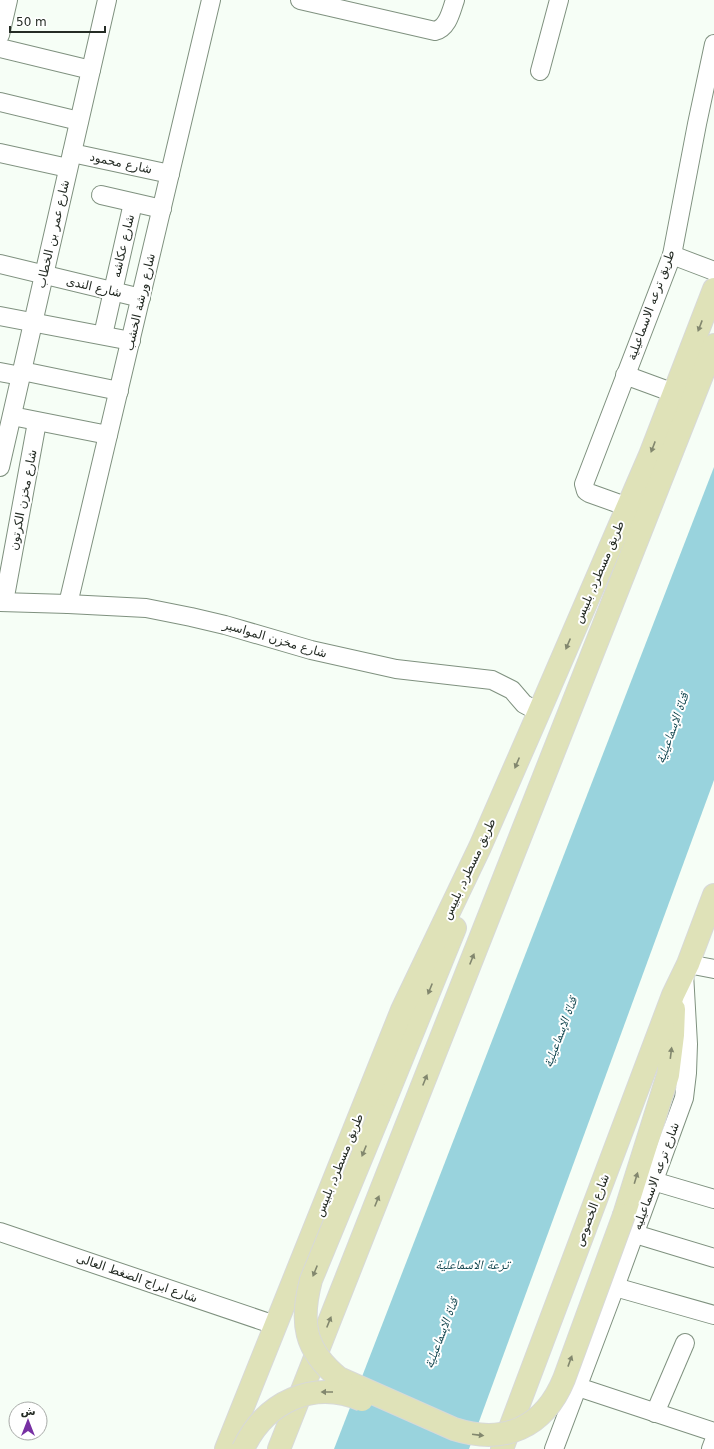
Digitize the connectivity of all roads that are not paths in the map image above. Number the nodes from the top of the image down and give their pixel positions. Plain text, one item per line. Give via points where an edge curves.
1 (8, 0) edge
2 (107, 0) edge
3 (211, 0) edge
4 (300, 0) edge
5 (455, 0) edge
6 (559, 0) edge
7 (0, 35) edge
8 (714, 44) edge
9 (0, 48) edge
10 (91, 70) junction
11 (540, 71) dead end
12 (0, 102) edge
13 (79, 121) junction
14 (0, 153) edge
15 (70, 160) junction
16 (170, 174) junction
17 (101, 195) dead end
18 (133, 203) junction
19 (162, 209) junction
20 (672, 255) junction
21 (0, 264) edge
22 (714, 271) edge
23 (44, 275) junction
24 (714, 289) edge
25 (113, 291) junction
26 (141, 298) junction
27 (0, 316) edge
28 (33, 322) junction
29 (103, 335) junction
30 (131, 341) junction
31 (714, 345) edge
32 (0, 372) edge
33 (21, 374) junction
34 (625, 375) junction
35 (119, 391) junction
36 (674, 393) junction
37 (7, 421) edge
38 (37, 422) junction
39 (108, 435) junction
40 (0, 467) edge
41 (628, 507) junction
42 (2, 602) edge
43 (68, 604) junction
44 (539, 712) junction
45 (480, 847) junction
46 (714, 895) edge
47 (686, 968) junction
48 (714, 969) edge
49 (673, 995) junction
50 (653, 1180) junction
51 (714, 1199) edge
52 (0, 1232) edge
53 (635, 1234) junction
54 (714, 1258) edge
55 (615, 1287) junction
56 (714, 1315) edge
57 (275, 1325) junction
58 (685, 1343) dead end
59 (578, 1387) junction
60 (655, 1412) junction
61 (714, 1432) edge
62 (714, 1441) edge
63 (226, 1449) edge
64 (243, 1449) edge
65 (279, 1449) edge
66 (466, 1449) edge
67 (502, 1449) edge
68 (554, 1449) edge
69 (711, 1449) edge

1 - 7 street
2 - 10 street, شارع عمر بن الخطاب
3 - 16 street, شارع ورشة الخشب
4 - 5 street via 435,31 446,23
6 - 11 street
8 - 20 street, طريق ترعه الاسماعيلية
9 - 10 street
10 - 13 street, شارع عمر بن الخطاب
12 - 13 street
13 - 15 street, شارع عمر بن الخطاب
14 - 15 street, شارع محمود
15 - 16 street, شارع محمود
15 - 23 street, شارع عمر بن الخطاب
16 - 19 street, شارع ورشة الخشب
17 - 18 street
18 - 19 street
18 - 25 street, شارع عكاشه
19 - 26 street, شارع ورشة الخشب
20 - 22 street
20 - 34 street, طريق ترعه الاسماعيلية
21 - 23 street, شارع الندى
23 - 25 street, شارع الندى
23 - 28 street, شارع عمر بن الخطاب
24 -> 36 main road, طريق مسطرد, بلبيس
25 - 26 street, شارع الندى
25 - 29 street, شارع عكاشه
26 - 30 street, شارع ورشة الخشب
27 - 28 street
28 - 29 street
28 - 33 street, شارع عمر بن الخطاب
29 - 30 street
30 - 35 street, شارع ورشة الخشب
65 -> 31 main road, طريق مسطرد, بلبيس
32 - 33 street
33 - 35 street
33 - 37 street, شارع عمر بن الخطاب
34 - 36 street
34 - 41 street, طريق ترعه الاسماعيلية via 584,488 589,493
35 - 39 street, شارع ورشة الخشب
36 -> 41 main road, طريق مسطرد, بلبيس
37 - 38 street
37 - 40 street, شارع عمر بن الخطاب
38 - 39 street
38 - 42 street, شارع مخزن الكرتون
39 - 43 street, شارع ورشة الخشب
41 -> 44 main road, طريق مسطرد, بلبيس
42 - 43 street, شارع مخزن المواسير
43 - 44 street, شارع مخزن المواسير via 146,608 225,625 311,650 396,669 492,680 512,690 524,704
44 -> 45 main road, طريق مسطرد, بلبيس
45 -> 49 main road, bridge via 464,906 307,1295 307,1330 310,1340 317,1355 339,1378 454,1429 484,1436 499,1435 527,1425 550,1405 564,1379 624,1215 668,1076 673,1035
45 - 57 main road, طريق مسطرد, بلبيس via 399,1016
46 - 47 main road, شارع ترعه الاسماعيليه
47 - 48 street
47 - 49 main road, شارع الخصوص
47 - 50 street, شارع ترعه الاسماعيليه via 688,1044 684,1098
49 - 67 main road, شارع الخصوص
50 - 51 street
50 - 53 street, شارع ترعه الاسماعيليه
52 - 57 street, شارع ابراج الضغط العالى
53 - 54 street
53 - 55 street, شارع ترعه الاسماعيليه
55 - 56 street
55 - 59 street, شارع ترعه الاسماعيليه
57 - 63 main road, طريق مسطرد, بلبيس
58 - 60 street
59 - 60 street
59 - 68 street, شارع ترعه الاسماعيليه
60 - 61 street
62 - 69 street
66 -> 64 main road, bridge via 448,1438 357,1398 333,1392 317,1392 281,1404 260,1422

